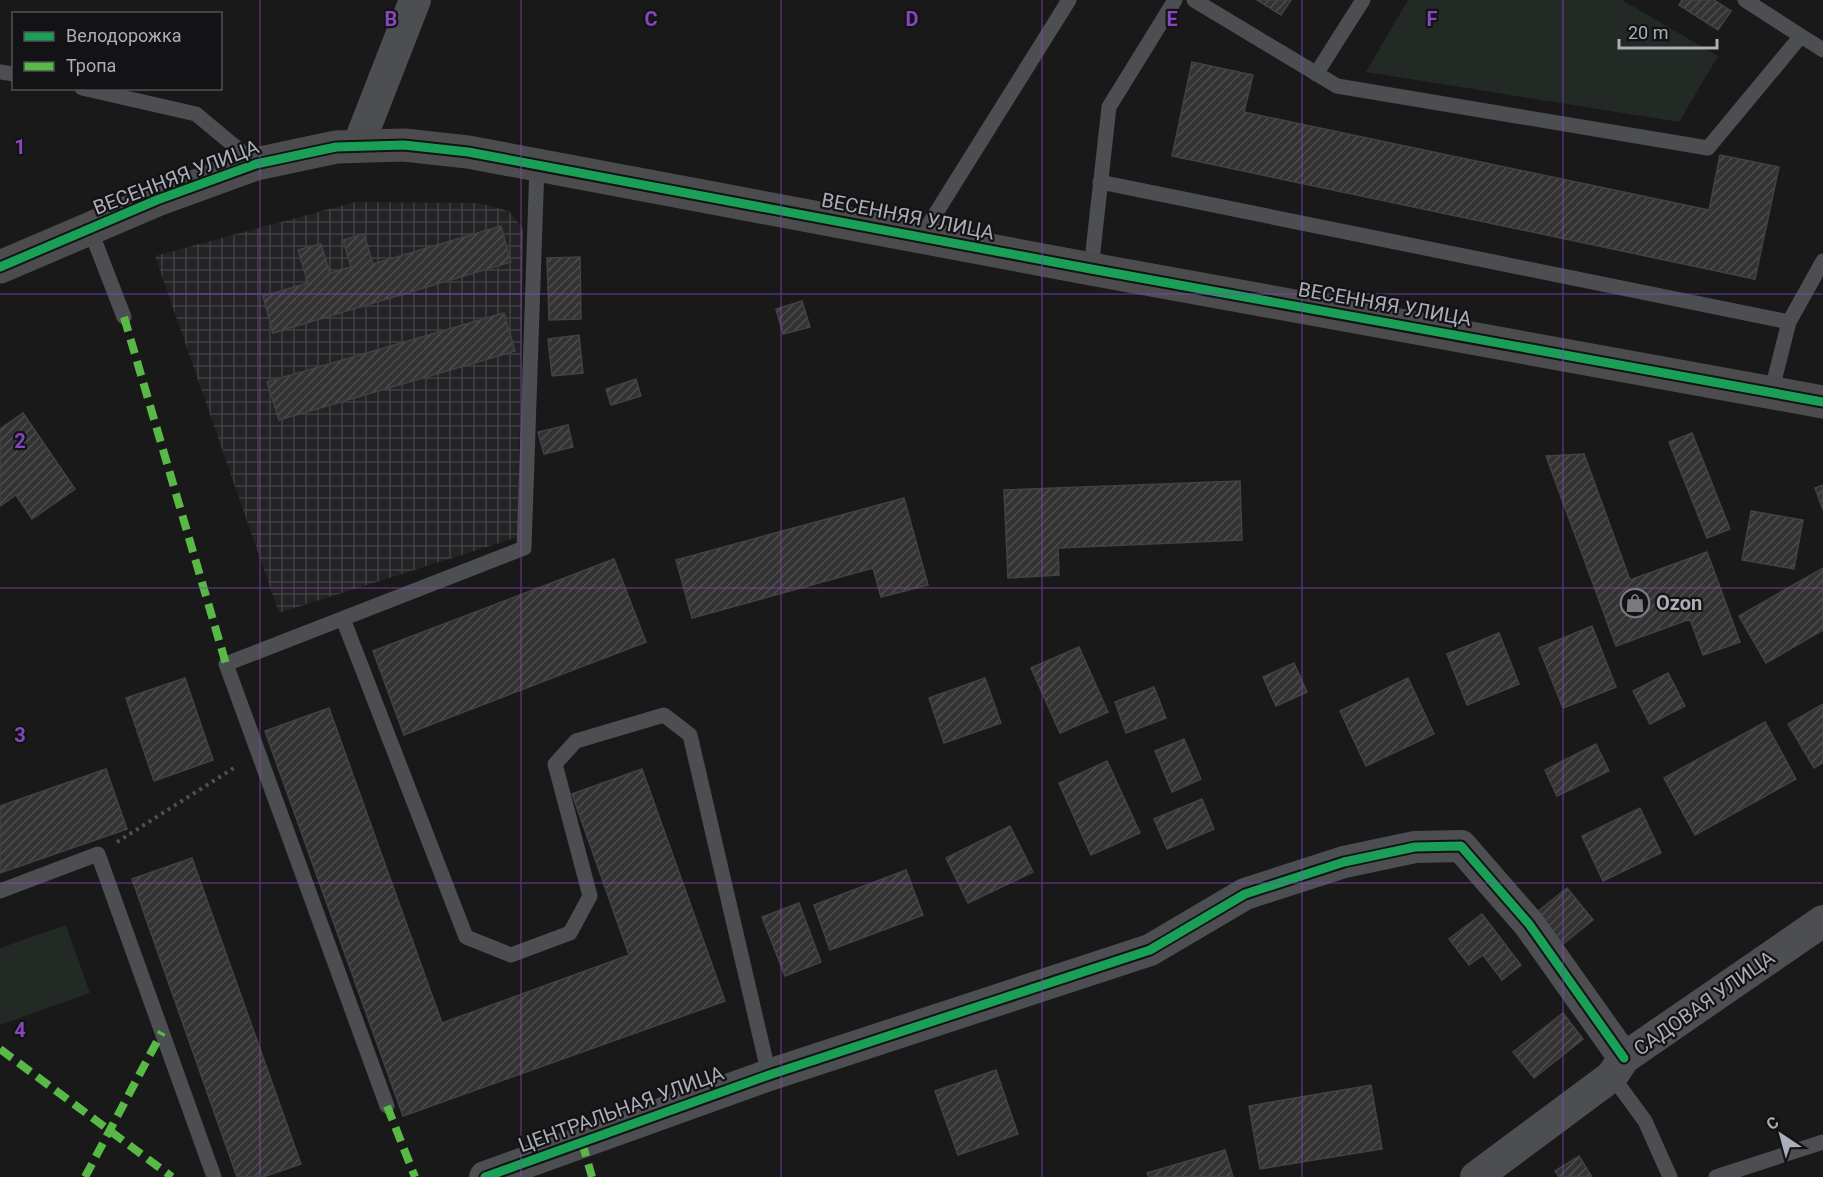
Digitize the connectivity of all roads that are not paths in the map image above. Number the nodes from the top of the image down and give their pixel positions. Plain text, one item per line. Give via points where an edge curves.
1 (415, 0) edge
2 (1069, 0) edge
3 (1175, 0) edge
4 (1194, 0) edge
5 (1364, 0) edge
6 (1745, 0) edge
7 (1801, 36) junction
8 (1823, 50) edge
9 (1316, 74) junction
10 (91, 90) edge
11 (358, 146) junction
12 (256, 164) junction
13 (537, 165) junction
14 (1100, 182) junction
15 (90, 229) junction
16 (921, 237) junction
17 (1823, 261) edge
18 (0, 267) edge
19 (1091, 269) junction
20 (124, 317) dead end
21 (1789, 322) junction
22 (1771, 393) junction
23 (1823, 402) edge
24 (343, 619) junction
25 (0, 891) edge
26 (1823, 921) edge
27 (1618, 1067) junction
28 (769, 1075) junction
29 (387, 1106) dead end
30 (1823, 1142) edge
31 (214, 1177) edge
32 (485, 1177) edge
33 (1476, 1177) edge
34 (1670, 1177) edge
35 (1716, 1177) edge

1 - 11 street
2 - 16 lane
3 - 14 lane via 1109,107
4 - 9 lane
5 - 9 lane
6 - 7 lane
7 - 8 lane
7 - 9 lane via 1708,148 1337,86
10 - 12 lane via 196,114
11 - 12 street, ВЕСЕННЯЯ УЛИЦА
11 - 13 street, ВЕСЕННЯЯ УЛИЦА via 404,145
12 - 15 street, ВЕСЕННЯЯ УЛИЦА
13 - 16 street, ВЕСЕННЯЯ УЛИЦА
13 - 24 lane via 524,548
14 - 19 lane
14 - 21 lane
15 - 18 street, ВЕСЕННЯЯ УЛИЦА
15 - 20 lane
16 - 19 street, ВЕСЕННЯЯ УЛИЦА
17 - 21 lane
19 - 22 street, ВЕСЕННЯЯ УЛИЦА
21 - 22 lane
22 - 23 street, ВЕСЕННЯЯ УЛИЦА
24 - 28 lane via 466,937 510,955 570,933 590,896 555,764 576,741 664,715 690,735
24 - 29 lane via 226,664
25 - 31 lane via 98,854
26 - 27 street, САДОВАЯ УЛИЦА
27 - 28 street, ЦЕНТРАЛЬНАЯ УЛИЦА via 1529,924 1461,846 1415,847 1344,862 1245,894 1150,950
27 - 33 street, САДОВАЯ УЛИЦА
27 - 34 lane
28 - 32 street, ЦЕНТРАЛЬНАЯ УЛИЦА
30 - 35 lane

